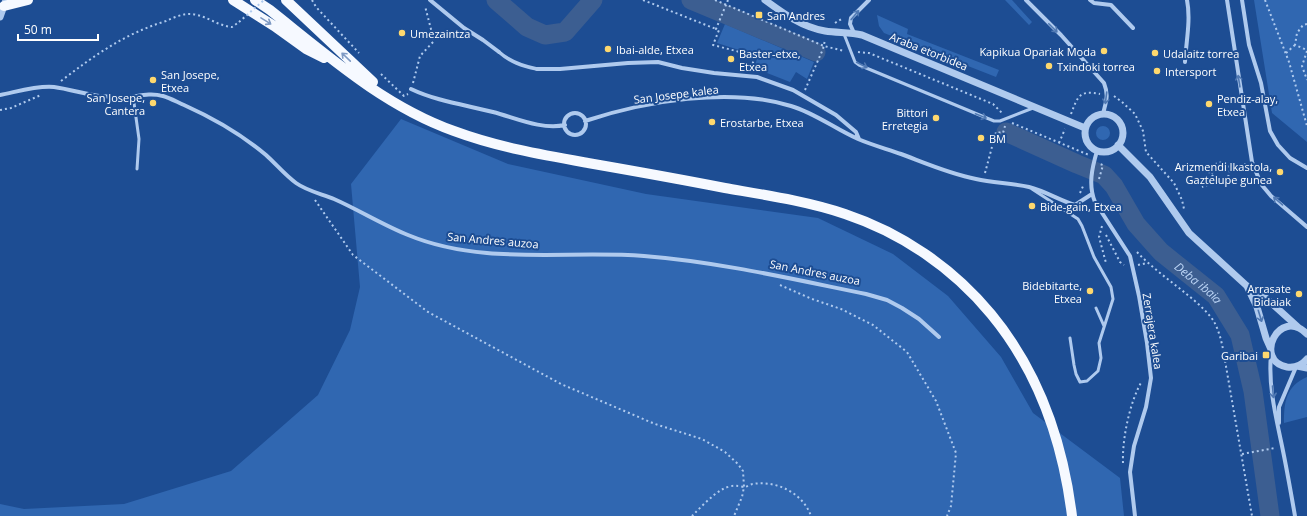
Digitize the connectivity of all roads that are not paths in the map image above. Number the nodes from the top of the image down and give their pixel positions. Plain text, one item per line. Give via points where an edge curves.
1 (28, 0) edge
2 (233, 0) edge
3 (255, 0) edge
4 (286, 0) edge
5 (430, 0) edge
6 (765, 0) edge
7 (869, 0) edge
8 (1026, 0) edge
9 (1090, 0) edge
10 (1187, 0) edge
11 (1227, 0) edge
12 (1242, 0) edge
13 (5, 3) edge
14 (0, 17) edge
15 (1133, 28) dead end
16 (844, 32) junction
17 (854, 33) junction
18 (499, 52) joint
19 (1185, 62) dead end
20 (342, 66) junction
21 (537, 69) joint
22 (411, 89) road end
23 (0, 95) edge
24 (133, 96) junction
25 (1036, 107) junction
26 (407, 110) junction
27 (1103, 114) junction
28 (585, 121) junction
29 (564, 125) junction
30 (1085, 128) junction
31 (859, 139) junction
32 (1118, 145) junction
33 (1096, 154) junction
34 (1307, 168) edge
35 (137, 169) dead end
36 (1029, 187) junction
37 (1092, 194) junction
38 (1307, 227) edge
39 (1247, 286) junction
40 (1096, 308) dead end
41 (1104, 326) junction
42 (1299, 328) junction
43 (1307, 334) edge
44 (939, 337) dead end
45 (1070, 338) dead end
46 (1271, 350) junction
47 (1307, 359) edge
48 (1296, 366) junction
49 (1307, 368) edge
50 (1279, 431) junction
51 (1072, 516) edge
52 (1135, 516) edge
53 (1295, 516) edge

1 - 13 main road
2 -> 20 main road via 306,49
3 - 20 main road
26 -> 4 main road via 367,78
5 - 18 street
6 - 16 street, Araba etorbidea via 807,26
17 -> 7 street via 850,24 851,18
8 -> 27 street via 1104,83 1108,100
9 - 15 street via 1094,3 1111,4
10 - 19 street
38 -> 11 street via 1271,196 1261,184 1252,162
12 - 34 street via 1249,45 1261,83 1270,131 1290,158
13 - 14 street
16 - 17 street, Araba etorbidea
16 -> 25 lane via 855,62 859,65 994,121 1007,119
17 - 25 street, Araba etorbidea
18 - 21 street via 508,60
20 - 26 main road
21 - 31 street via 658,62 682,68 769,80 803,95 842,120 856,132
22 - 29 street via 530,123
23 - 24 street, San Andres auzoa via 53,87 92,95 122,98
24 - 35 lane via 139,139
24 - 44 street, San Andres auzoa via 162,96 209,117 267,156 296,183 399,232 427,242 477,252 642,256 712,263 887,300 919,319
25 - 30 street, Araba etorbidea
26 - 51 main road via 431,123 456,132 534,153 824,208 877,226 912,246 940,264 964,285 999,324 1020,355 1037,387 1055,432 1066,473
27 - 30 street via 1089,121
27 - 32 street via 1112,116 1119,123 1122,132
28 - 29 street via 578,114 572,114 566,118
28 - 29 street via 585,128 577,135 570,134
28 - 31 street, San Josepe kalea via 628,109 682,100 749,98 792,106 825,120
30 - 33 street via 1087,141
31 - 36 street, San Josepe kalea via 949,172 983,181
32 - 33 street via 1110,151
32 - 39 street via 1150,176 1189,232
33 - 37 street, Zerrajera kalea via 1090,182
36 - 37 street, San Josepe kalea via 1075,205
36 - 41 lane via 1078,219 1082,226 1094,257 1111,287 1113,299
37 - 52 street, Zerrajera kalea via 1130,256 1147,343 1151,378 1130,472
39 - 42 street
39 -> 46 street via 1258,307
40 - 41 lane
41 - 45 lane via 1099,343 1101,358 1098,370 1087,381 1080,382 1076,374
42 - 43 street
42 - 46 street via 1289,326 1279,330 1273,337
46 - 48 street via 1279,363 1284,366
46 -> 50 street via 1274,412
47 - 48 street
48 - 49 street
48 - 50 street via 1279,407
50 - 53 street

